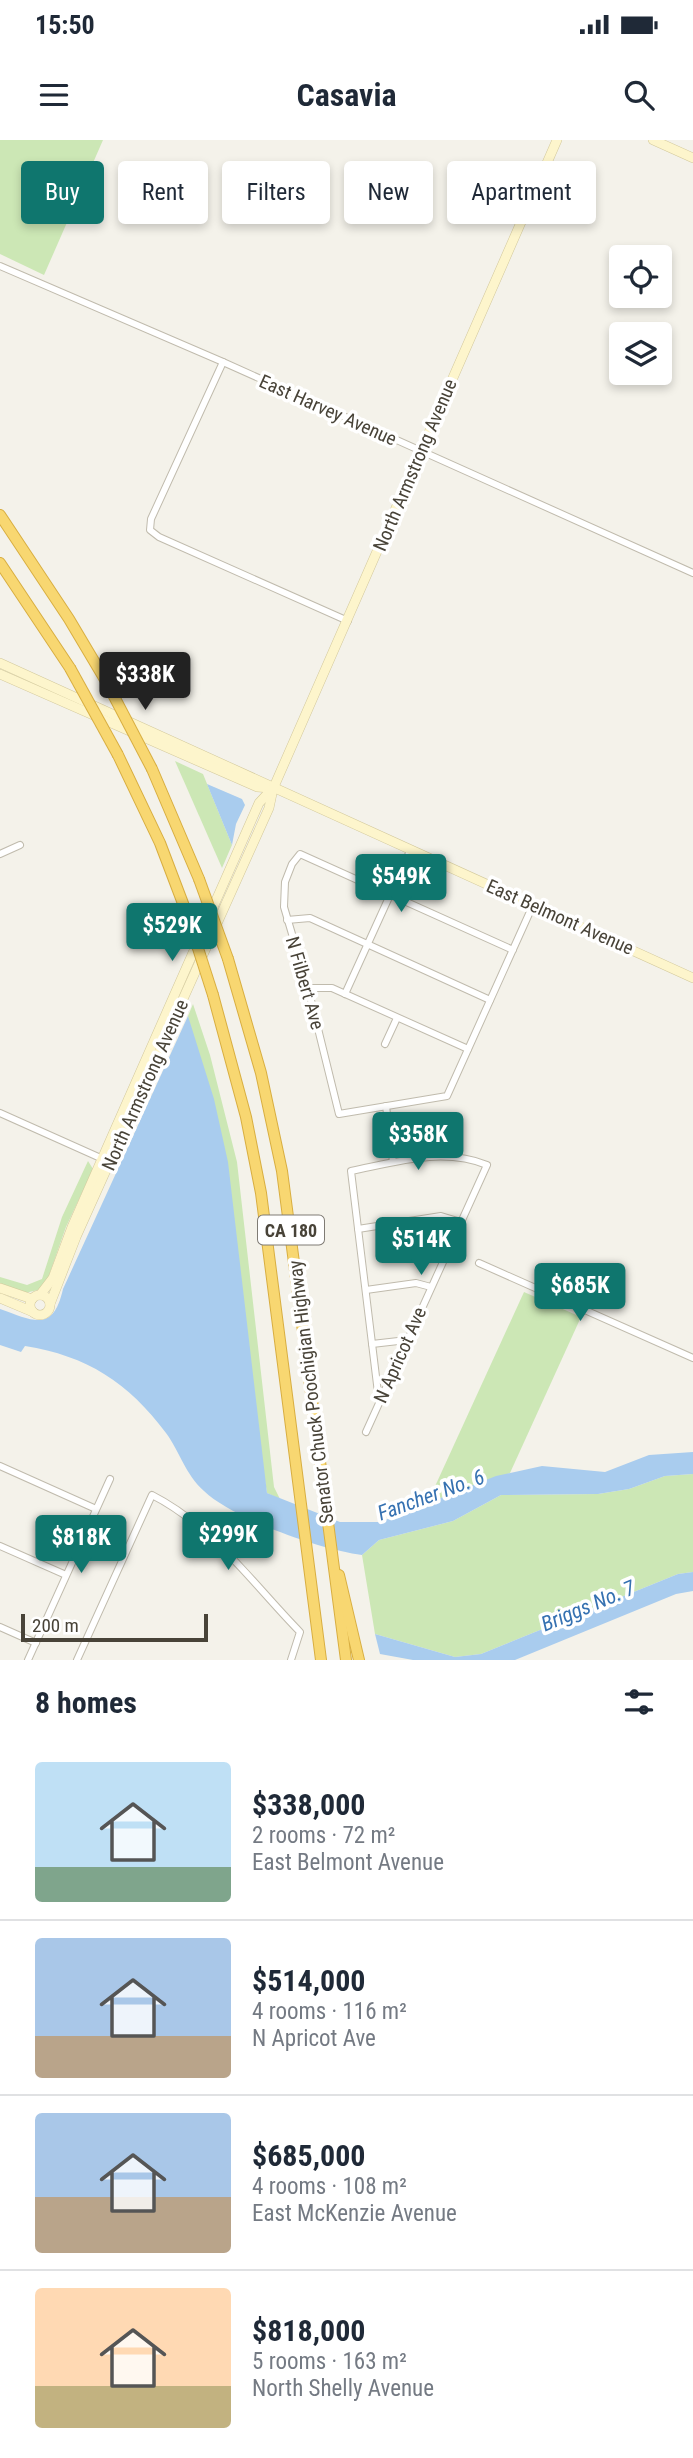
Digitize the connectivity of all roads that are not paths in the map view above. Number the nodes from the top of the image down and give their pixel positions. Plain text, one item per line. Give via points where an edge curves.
1 (557, 140) edge
2 (653, 140) edge
3 (671, 144) edge
4 (693, 158) edge
5 (0, 266) edge
6 (223, 362) junction
7 (421, 451) junction
8 (0, 505) edge
9 (0, 516) edge
10 (32, 561) junction
11 (0, 563) edge
12 (693, 573) edge
13 (348, 621) junction
14 (0, 663) edge
15 (0, 674) edge
16 (273, 789) junction
17 (20, 845) dead end
18 (410, 850) junction
19 (0, 854) edge
20 (390, 895) junction
21 (533, 905) junction
22 (287, 920) junction
23 (368, 944) junction
24 (513, 950) junction
25 (693, 978) edge
26 (308, 988) junction
27 (345, 994) junction
28 (490, 1000) junction
29 (397, 1018) junction
30 (385, 1044) dead end
31 (468, 1049) junction
32 (386, 1106) junction
33 (0, 1113) edge
34 (106, 1160) junction
35 (393, 1162) junction
36 (461, 1222) junction
37 (358, 1229) junction
38 (479, 1263) dead end
39 (431, 1287) junction
40 (0, 1289) edge
41 (366, 1290) junction
42 (36, 1297) junction
43 (0, 1298) edge
44 (50, 1304) junction
45 (33, 1312) junction
46 (407, 1340) junction
47 (372, 1344) junction
48 (693, 1358) edge
49 (379, 1401) junction
50 (366, 1432) dead end
51 (0, 1466) edge
52 (110, 1479) dead end
53 (96, 1509) junction
54 (0, 1546) edge
55 (331, 1560) junction
56 (66, 1575) junction
57 (0, 1627) edge
58 (36, 1643) junction
59 (28, 1660) edge
60 (77, 1660) edge
61 (291, 1660) edge
62 (321, 1660) edge
63 (346, 1660) edge
64 (359, 1660) edge

1 - 7 street, North Armstrong Avenue
2 - 3 street
3 - 4 street
5 - 6 street, East Harvey Avenue
6 - 7 street, East Harvey Avenue
6 - 13 street via 150,530
7 - 12 street, East Harvey Avenue
7 - 13 street, North Armstrong Avenue
8 - 10 highway
9 - 10 highway, Senator Chuck Poochigian Highway / CA 180
10 - 55 highway, Senator Chuck Poochigian Highway / CA 180, bridge via 107,682 152,769 200,879 228,960 261,1073 282,1171
11 - 62 highway, Senator Chuck Poochigian Highway / CA 180, bridge via 70,668 118,755 160,843 214,995 261,1193
13 - 16 street, North Armstrong Avenue
14 - 16 street, East Belmont Avenue via 260,779
15 - 16 street, East Belmont Avenue via 257,787
16 - 18 street, East Belmont Avenue
16 - 34 street, North Armstrong Avenue via 259,803
17 - 19 street
18 - 20 street
18 - 21 street, East Belmont Avenue
20 - 22 street, N Filbert Ave via 300,854 285,882
20 - 23 street
20 - 24 street
21 - 24 street
21 - 25 street, East Belmont Avenue
22 - 23 street via 310,918
22 - 26 street, N Filbert Ave
23 - 27 street
23 - 28 street
24 - 28 street
26 - 27 street via 324,986
26 - 32 street, N Filbert Ave via 339,1114
27 - 29 street
28 - 31 street
29 - 30 street
29 - 31 street
31 - 32 street via 447,1096
32 - 35 street
33 - 34 street
34 - 42 street, North Armstrong Avenue via 72,1227 53,1278
34 - 44 street, North Armstrong Avenue
35 - 36 street, N Apricot Ave via 451,1154 487,1165
35 - 37 street via 351,1171
36 - 37 street via 440,1216
36 - 39 street, N Apricot Ave
37 - 41 street
38 - 48 street
39 - 41 street via 416,1283
39 - 46 street, N Apricot Ave
40 - 42 street
41 - 47 street
42 - 44 street via 48,1298
42 - 45 street via 30,1304
43 - 45 street
44 - 45 street via 43,1315
46 - 47 street
46 - 49 street, N Apricot Ave
47 - 49 street
49 - 50 street, N Apricot Ave
51 - 53 street
52 - 53 street
53 - 56 street
54 - 56 street
55 - 63 highway, Senator Chuck Poochigian Highway / CA 180
55 - 64 highway via 340,1576
56 - 58 street
57 - 58 street
58 - 59 street
60 - 61 street via 152,1495 185,1514 215,1541 300,1632

